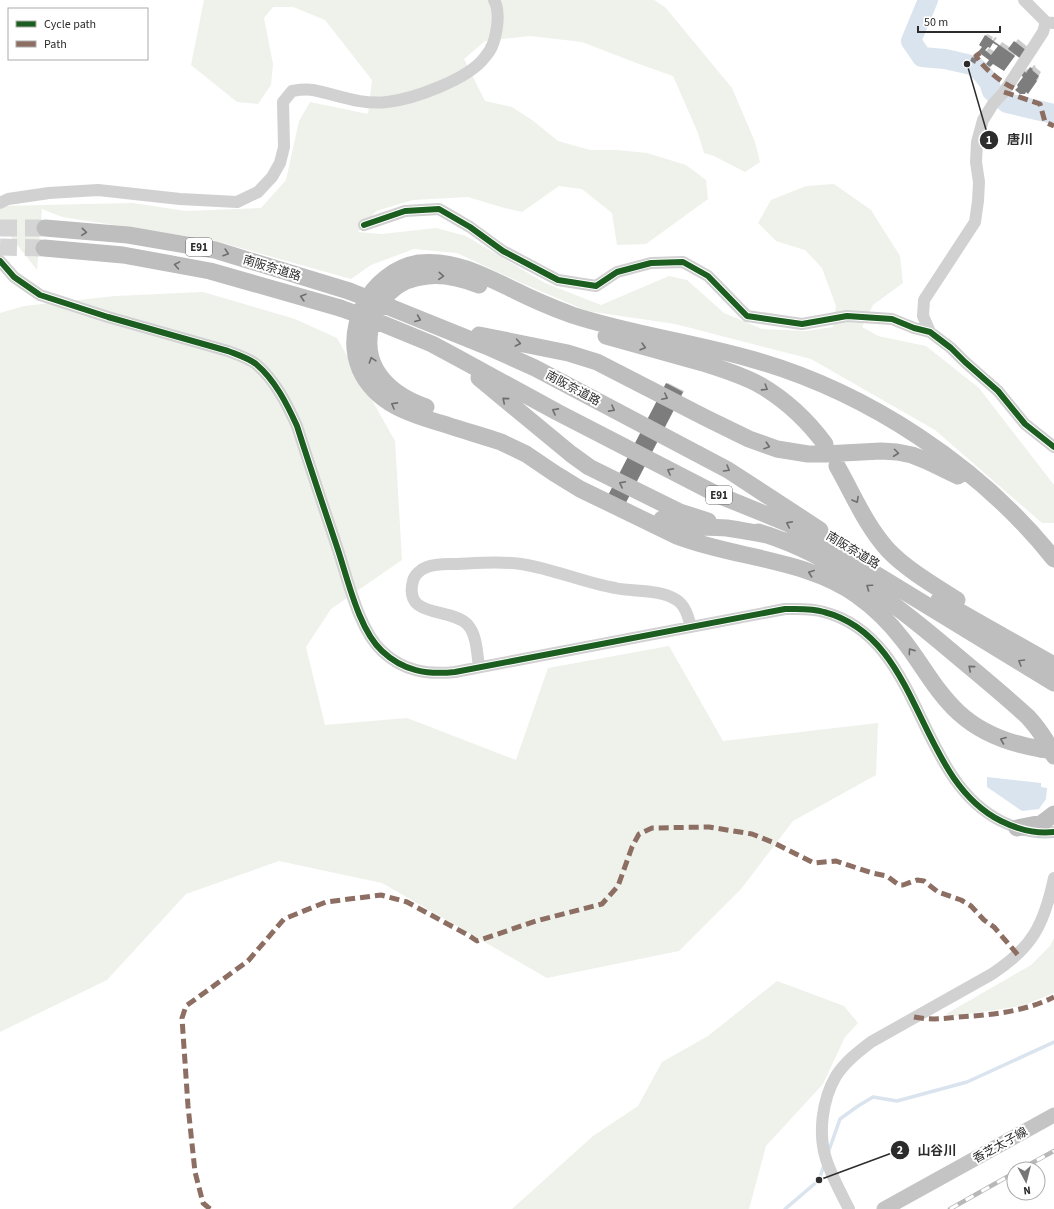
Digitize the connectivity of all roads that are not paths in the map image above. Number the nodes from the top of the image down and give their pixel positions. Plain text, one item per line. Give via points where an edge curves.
1 (494, 0) edge
2 (1024, 0) edge
3 (1050, 23) edge
4 (0, 203) edge
5 (364, 226) dead end
6 (45, 228) tunnel mouth
7 (44, 248) tunnel mouth
8 (0, 261) edge
9 (438, 327) junction
10 (930, 332) junction
11 (432, 344) junction
12 (825, 444) dead end
13 (1054, 447) edge
14 (837, 466) dead end
15 (768, 535) junction
16 (1050, 554) edge
17 (691, 626) junction
18 (1050, 662) edge
19 (479, 667) junction
20 (1054, 683) edge
21 (1050, 752) edge
22 (1054, 814) edge
23 (1017, 828) junction
24 (1054, 832) edge
25 (1054, 878) edge
26 (1054, 1115) edge
27 (849, 1209) edge
28 (884, 1209) edge

1 - 4 street via 498,22 495,42 485,58 470,71 418,96 387,102 356,101 312,90 292,91 283,102 284,147 280,163 272,177 258,192 237,202 98,190 49,193 8,199
2 - 3 street
3 - 10 street via 983,120 977,142 979,182 975,222 924,300 923,316
5 - 10 street via 405,211 438,209 470,227 503,251 558,280 596,286 624,270 651,263 683,262 708,276 747,316 802,324 847,316 892,319
6 -> 9 highway, 南阪奈道路 / E91, bridge via 128,235 215,250 349,291
11 -> 7 highway, 南阪奈道路 / E91, bridge via 340,308 210,271 123,255
8 - 19 street via 14,277 40,295 222,349 247,358 256,365 285,400 297,426 360,616 372,640 381,651 414,670 439,674
9 -> 16 highway, E91 via 568,353 597,362 749,439 777,449 824,454 881,451 912,455 957,476 974,488
9 -> 18 highway, 南阪奈道路 / E91 via 534,368 728,470 848,548
10 - 13 street via 998,391 1024,424
15 -> 11 highway via 680,512 589,467 463,365
20 -> 11 highway, 南阪奈道路 / E91 via 846,556 787,523 718,495
15 -> 12 highway via 670,523 571,474 517,438 414,403 382,379 375,369 369,347 370,328 378,308 390,292 418,277 442,276 470,282 572,325 683,357 759,384 790,405
14 -> 18 highway via 870,527 888,550 928,582
21 -> 15 highway via 1049,744 1028,717 903,612 863,582 837,567
21 -> 16 highway via 995,737 960,714 893,628 864,600 844,587 794,567 677,536 571,484 501,442 419,417 394,406 371,388 363,376 355,349 356,325 372,292 390,274 414,264 443,263 474,271 573,315 724,351 777,367 866,406 926,442 979,482
17 - 19 street
17 - 19 street via 683,605 668,595 616,588 542,568 503,562 441,564 420,570 413,579 412,598 419,607 456,617 466,623 472,631
17 - 23 street via 785,609 806,609 842,618 872,639 884,653 896,671 947,770 964,793 996,819
22 - 23 highway via 1042,823
23 - 24 street
25 - 27 street via 1049,902 1040,925 1018,955 992,974 871,1042 856,1053 836,1075 825,1104 822,1131 830,1171
26 - 28 main road, 香芝太子線

